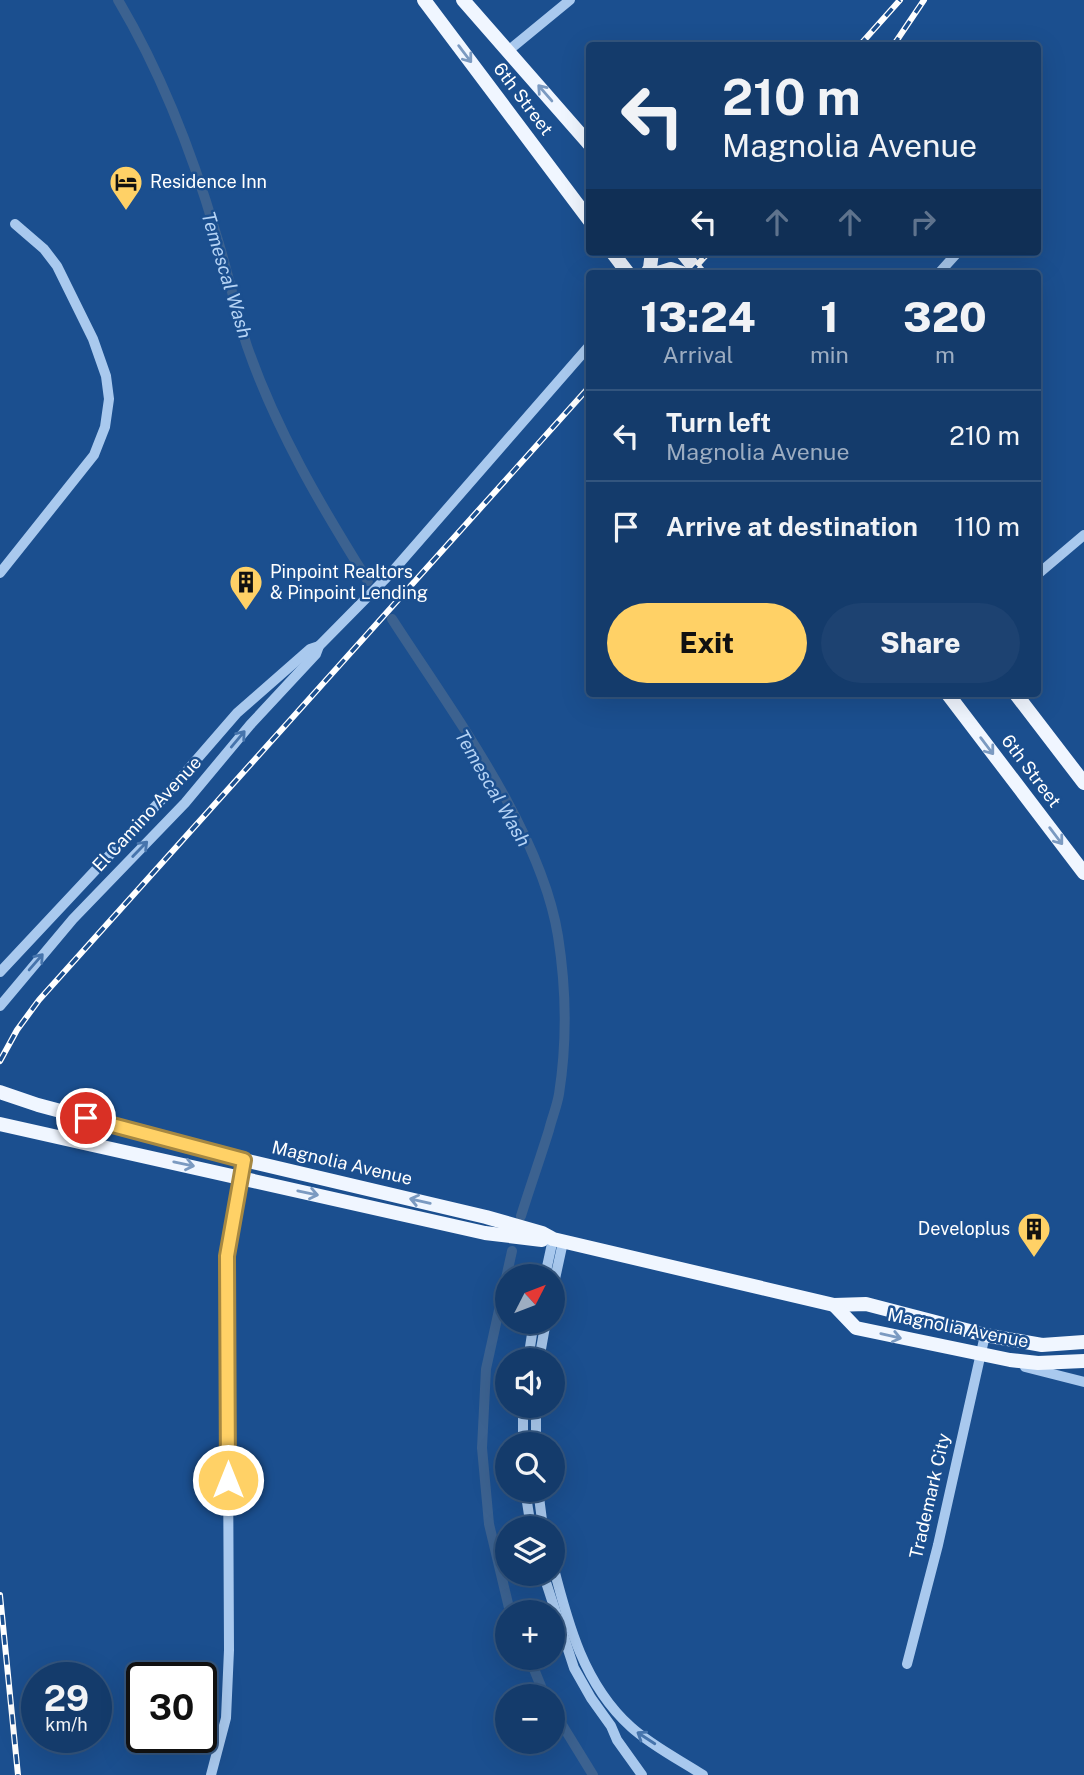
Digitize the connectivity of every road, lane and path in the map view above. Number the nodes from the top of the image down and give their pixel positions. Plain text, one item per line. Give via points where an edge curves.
1 (424, 0) edge
2 (463, 0) edge
3 (570, 0) edge
4 (508, 51) junction
5 (578, 131) junction
6 (586, 140) edge
7 (586, 146) edge
8 (586, 216) edge
9 (15, 223) dead end
10 (615, 256) edge
11 (685, 256) edge
12 (954, 256) edge
13 (626, 270) edge
14 (697, 270) edge
15 (942, 270) edge
16 (586, 350) edge
17 (1084, 535) edge
18 (1041, 571) edge
19 (0, 573) edge
20 (319, 646) junction
21 (950, 697) edge
22 (1018, 697) edge
23 (1084, 783) edge
24 (1084, 873) edge
25 (0, 972) edge
26 (0, 1006) edge
27 (0, 1093) edge
28 (0, 1124) edge
29 (244, 1160) junction
30 (242, 1179) junction
31 (550, 1239) junction
32 (547, 1264) edge
33 (552, 1264) edge
34 (834, 1304) junction
35 (985, 1335) junction
36 (1084, 1342) edge
37 (981, 1356) junction
38 (1084, 1361) edge
39 (1084, 1382) edge
40 (547, 1586) edge
41 (559, 1586) edge
42 (907, 1664) dead end
43 (211, 1775) edge
44 (642, 1775) edge
45 (703, 1775) edge

1 -> 8 main road, 6th Street
2 - 4 main road, 6th Street
3 - 4 street
5 -> 4 main road, 6th Street
5 - 6 main road, 6th Street
5 - 7 main road
9 - 19 street via 57,266 93,340 109,399 94,456
10 - 13 main road
11 - 14 main road
12 - 15 street
16 - 20 street, El Camino Avenue via 392,572
17 - 18 street
20 - 25 street, El Camino Avenue via 243,708
26 -> 20 street, El Camino Avenue via 79,912 185,803
21 -> 24 main road, 6th Street
22 - 23 main road, 6th Street
27 - 29 main road, Magnolia Avenue
28 -> 30 main road, Magnolia Avenue
29 - 30 street
31 -> 29 main road, Magnolia Avenue via 486,1217
30 -> 31 main road, Magnolia Avenue via 485,1233
30 - 43 street via 227,1256 226,1718
31 - 32 street
31 - 33 street
31 - 34 main road, Magnolia Avenue
34 - 35 main road, Magnolia Avenue via 866,1304
34 -> 37 main road, Magnolia Avenue via 856,1328
35 - 36 main road, Magnolia Avenue via 1042,1345
35 - 37 street, Trademark City
37 - 38 main road, Magnolia Avenue via 1038,1363
37 - 39 street
37 - 42 street, Trademark City
40 - 44 street via 574,1668
45 -> 41 street via 615,1712 582,1661

